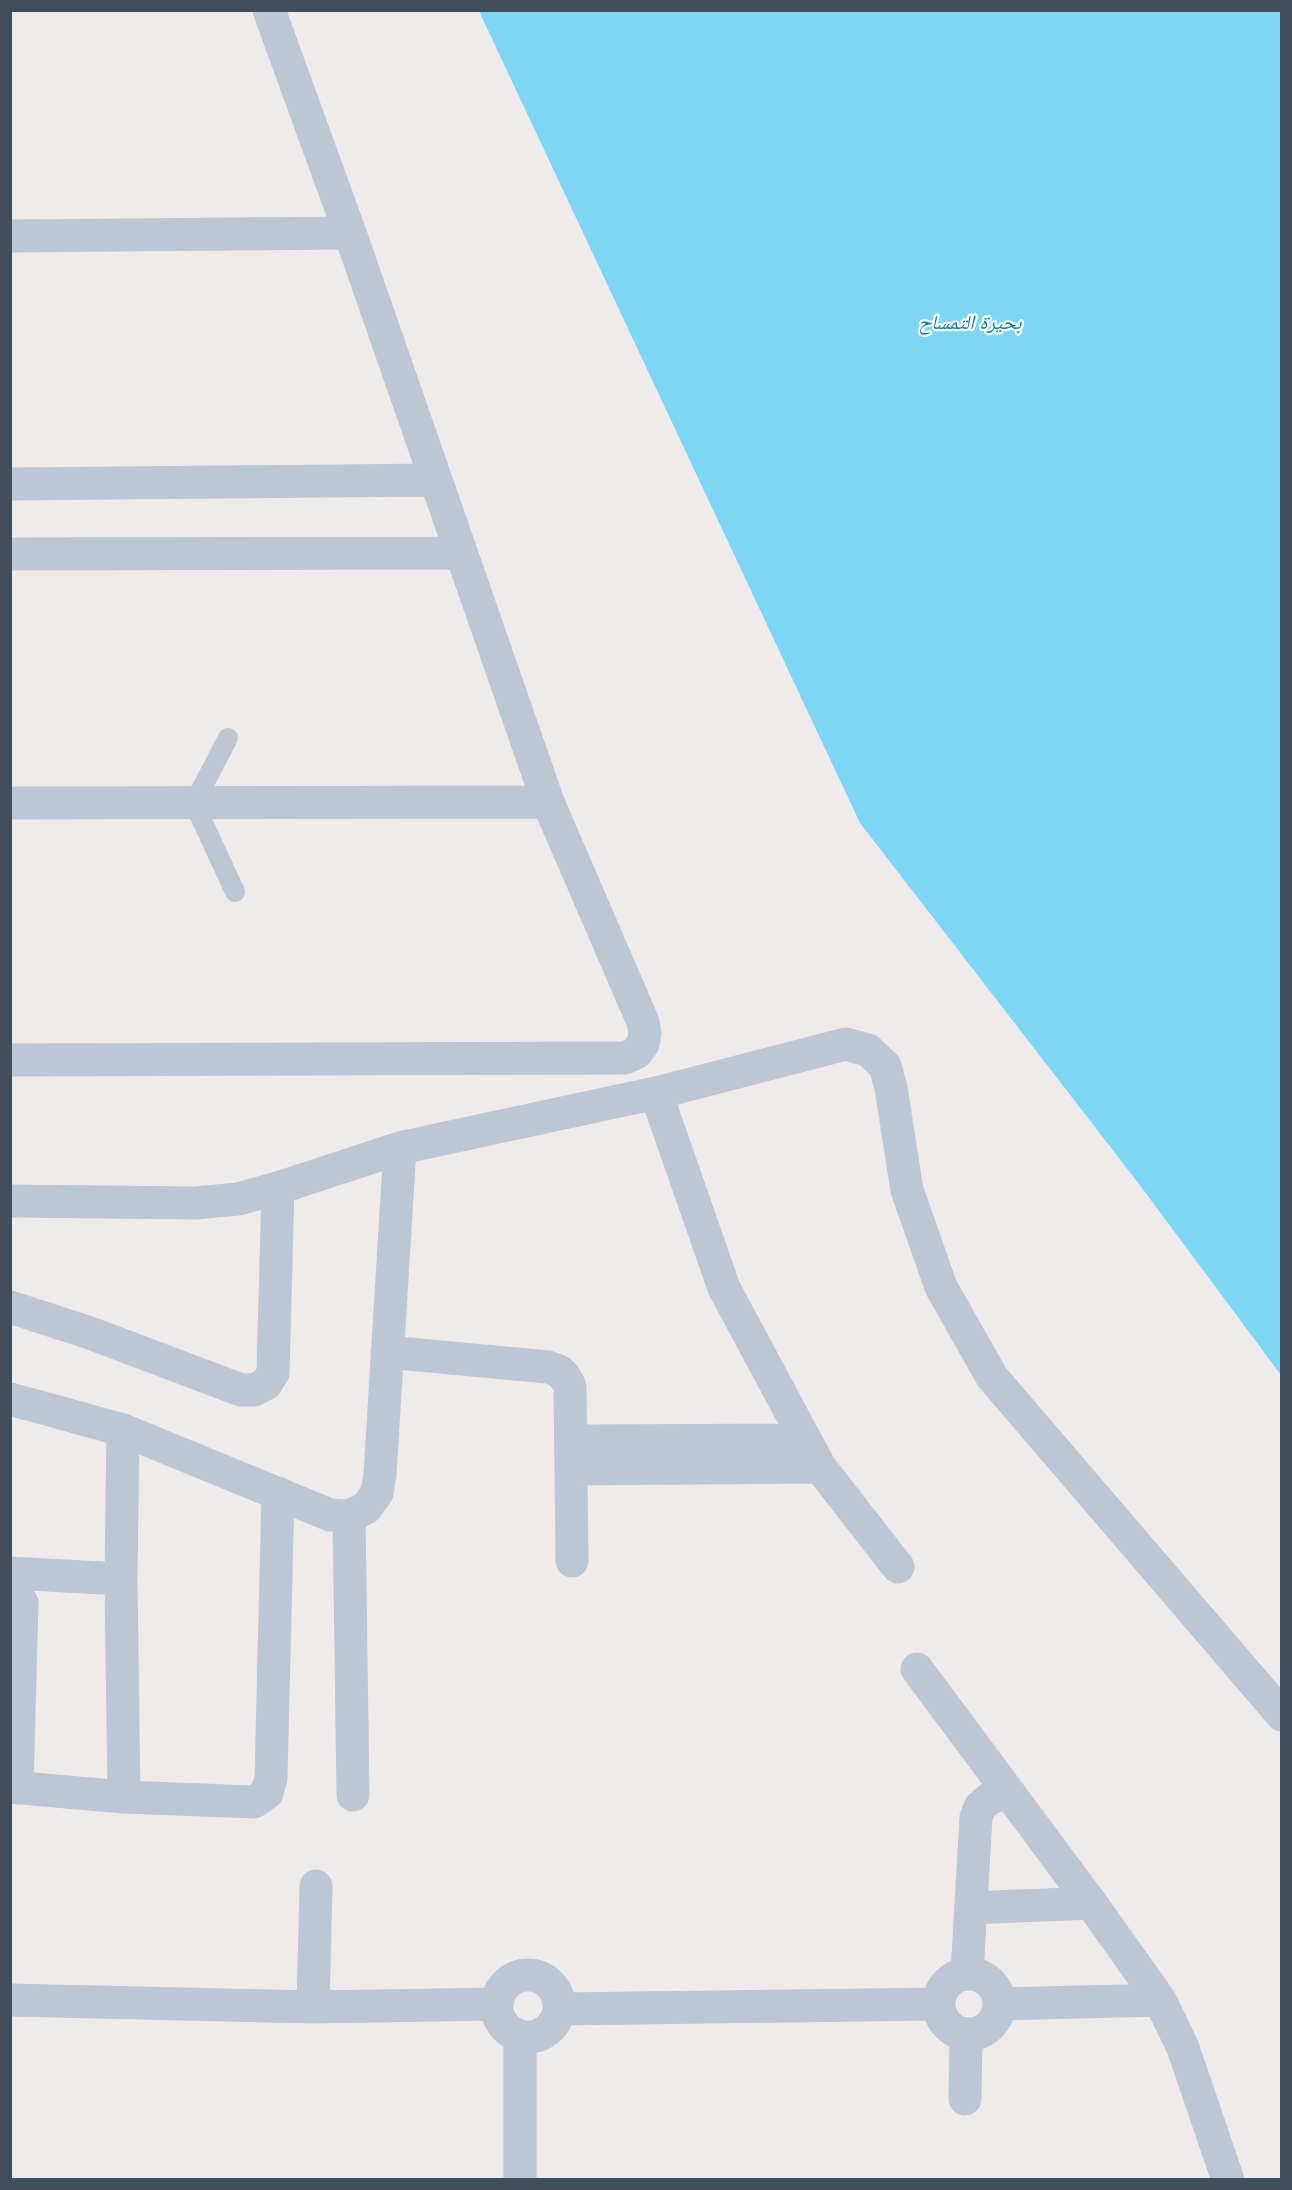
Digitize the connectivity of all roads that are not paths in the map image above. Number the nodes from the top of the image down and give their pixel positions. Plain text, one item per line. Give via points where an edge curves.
1 (270, 10) edge
2 (350, 233) junction
3 (10, 236) edge
4 (436, 480) junction
5 (10, 484) edge
6 (461, 553) junction
7 (10, 554) edge
8 (228, 738) dead end
9 (548, 802) junction
10 (10, 803) edge
11 (194, 803) junction
12 (235, 892) dead end
13 (10, 1060) edge
14 (656, 1093) junction
15 (400, 1148) junction
16 (278, 1188) junction
17 (10, 1201) edge
18 (10, 1307) edge
19 (387, 1352) junction
20 (10, 1400) edge
21 (123, 1430) junction
22 (812, 1453) junction
23 (571, 1455) junction
24 (278, 1493) junction
25 (349, 1516) junction
26 (572, 1561) dead end
27 (898, 1567) dead end
28 (10, 1573) edge
29 (121, 1579) junction
30 (10, 1581) edge
31 (917, 1669) dead end
32 (1281, 1715) edge
33 (14, 1788) edge
34 (353, 1795) dead end
35 (1010, 1795) junction
36 (124, 1797) junction
37 (316, 1886) dead end
38 (1091, 1903) junction
39 (971, 1908) junction
40 (968, 1974) junction
41 (10, 2000) edge
42 (1160, 2000) junction
43 (497, 2004) junction
44 (939, 2004) junction
45 (1000, 2004) junction
46 (312, 2007) junction
47 (560, 2009) junction
48 (966, 2034) junction
49 (520, 2037) junction
50 (965, 2099) dead end
51 (520, 2180) edge
52 (1228, 2180) edge

1 - 2 street
2 - 3 street
2 - 4 street
4 - 5 street
4 - 6 street
6 - 7 street
6 - 9 street
8 - 11 lane
9 - 11 street
9 - 13 street via 643,1022 643,1044 636,1053 625,1058
10 - 11 street
11 - 12 lane
14 - 15 street
14 - 22 street via 724,1288
14 - 32 street via 846,1044 868,1050 885,1066 907,1190 941,1287 992,1377
15 - 16 street
15 - 19 street
16 - 17 street via 238,1199 195,1203
16 - 18 street via 273,1373 266,1384 254,1390 241,1390 90,1332
19 - 23 street via 560,1371 570,1386
19 - 25 street via 377,1493 366,1508
20 - 21 street
21 - 24 street
21 - 29 street
22 - 23 street
22 - 27 street
23 - 26 street
24 - 25 street via 330,1515
24 - 36 street via 271,1778 267,1793 254,1802
25 - 34 street
28 - 29 street
29 - 36 street
30 - 33 street via 22,1603
31 - 35 street
33 - 36 street
35 - 38 street
35 - 39 street via 988,1799 976,1817
37 - 46 street
38 - 39 street
38 - 42 street
39 - 40 street
40 - 44 street via 947,1984
40 - 45 street via 986,1979
41 - 46 street
42 - 45 street
42 - 52 street via 1183,2048
43 - 46 street
43 - 47 street via 506,1984 525,1975 536,1976 554,1988
43 - 49 street via 502,2025
44 - 47 street
44 - 48 street via 947,2025
45 - 48 street via 993,2024 976,2034
47 - 49 street via 551,2029 531,2038
48 - 50 street
49 - 51 street

